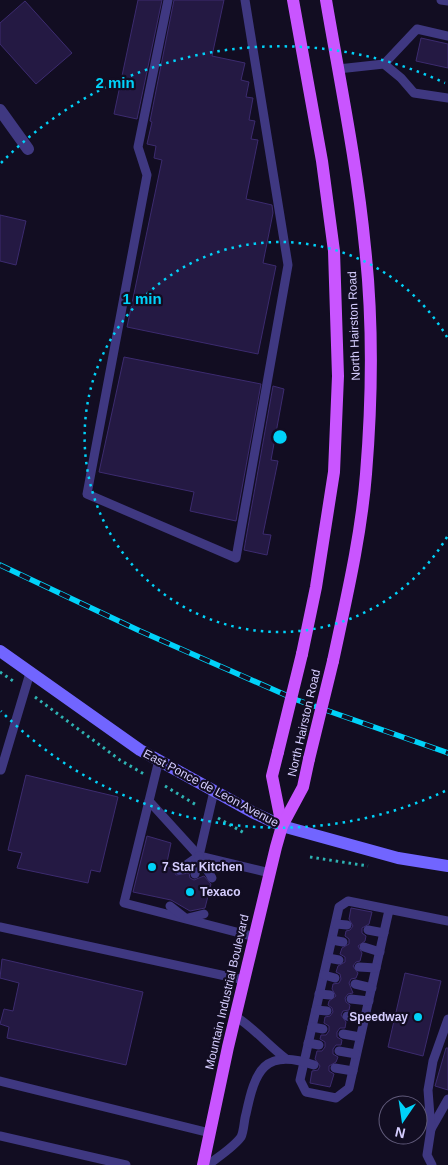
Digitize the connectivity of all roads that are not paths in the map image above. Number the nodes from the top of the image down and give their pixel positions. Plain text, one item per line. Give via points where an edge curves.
1 (168, 0) edge
2 (245, 0) edge
3 (293, 0) edge
4 (326, 0) edge
5 (442, 0) edge
6 (448, 1) edge
7 (448, 36) edge
8 (384, 64) junction
9 (338, 69) junction
10 (448, 98) edge
11 (0, 110) edge
12 (28, 149) dead end
13 (0, 652) edge
14 (30, 673) junction
15 (159, 760) junction
16 (1, 770) edge
17 (214, 791) junction
18 (149, 801) junction
19 (282, 826) junction
20 (199, 856) junction
21 (448, 866) edge
22 (179, 870) dead end
23 (270, 873) junction
24 (195, 874) dead end
25 (212, 878) dead end
26 (170, 906) dead end
27 (389, 910) junction
28 (204, 914) dead end
29 (187, 915) junction
30 (448, 920) edge
31 (336, 924) junction
32 (347, 925) dead end
33 (0, 927) edge
34 (368, 930) dead end
35 (384, 933) junction
36 (254, 937) junction
37 (332, 940) junction
38 (343, 942) dead end
39 (364, 947) dead end
40 (380, 952) junction
41 (328, 958) junction
42 (339, 960) dead end
43 (359, 966) dead end
44 (376, 968) junction
45 (324, 975) junction
46 (335, 978) dead end
47 (244, 980) junction
48 (355, 984) dead end
49 (372, 988) junction
50 (319, 994) junction
51 (330, 995) dead end
52 (351, 999) dead end
53 (368, 1001) junction
54 (316, 1010) junction
55 (327, 1011) dead end
56 (235, 1016) junction
57 (347, 1016) dead end
58 (448, 1018) edge
59 (364, 1020) junction
60 (312, 1027) junction
61 (323, 1029) dead end
62 (343, 1034) dead end
63 (360, 1037) junction
64 (308, 1043) junction
65 (319, 1045) dead end
66 (339, 1051) dead end
67 (356, 1054) junction
68 (285, 1058) junction
69 (304, 1061) junction
70 (314, 1065) dead end
71 (335, 1068) dead end
72 (352, 1071) junction
73 (0, 1081) edge
74 (448, 1099) edge
75 (432, 1129) junction
76 (210, 1133) junction
77 (0, 1136) edge
78 (126, 1165) edge
79 (203, 1165) edge
80 (208, 1165) edge
81 (432, 1165) edge

1 - 2 lane via 138,147 147,175 87,494 236,558 288,265
3 - 19 main road, North Hairston Road, bridge via 322,161 334,251 338,376 334,472 316,586 272,776
4 - 9 main road, North Hairston Road
5 - 6 lane
7 - 8 lane via 417,29
8 - 9 lane
8 - 10 lane via 414,94
9 - 19 main road, North Hairston Road, bridge via 366,248 371,376 366,476 348,592 303,787
11 - 12 street
13 - 14 main road, East Ponce de Leon Avenue
14 - 15 main road, East Ponce de Leon Avenue
14 - 16 lane
15 - 17 main road, East Ponce de Leon Avenue
15 - 18 lane
17 - 19 main road, East Ponce de Leon Avenue
17 - 20 lane
18 - 20 lane
18 - 29 lane via 124,903
19 - 21 main road, East Ponce de Leon Avenue via 398,858
19 - 23 main road, Mountain Industrial Boulevard
20 - 22 lane
20 - 23 lane
20 - 24 lane
20 - 25 lane
23 - 36 main road, Mountain Industrial Boulevard
26 - 29 lane
27 - 30 lane
27 - 31 lane via 348,901 339,907
27 - 35 lane
28 - 29 lane
29 - 36 lane
31 - 32 lane
31 - 37 lane
33 - 47 lane
34 - 35 lane
35 - 40 lane
36 - 47 main road, Mountain Industrial Boulevard
37 - 38 lane
37 - 41 lane
39 - 40 lane
40 - 44 lane
41 - 42 lane
41 - 45 lane
43 - 44 lane
44 - 49 lane
45 - 46 lane
45 - 50 lane
47 - 56 main road, Mountain Industrial Boulevard
48 - 49 lane
49 - 53 lane
50 - 51 lane
50 - 54 lane
52 - 53 lane
53 - 59 lane
54 - 55 lane
54 - 60 lane
56 - 68 lane via 255,1029
56 - 76 main road, Mountain Industrial Boulevard
57 - 59 lane
58 - 75 lane via 433,1061 428,1090
59 - 63 lane
60 - 61 lane
60 - 64 lane
62 - 63 lane
63 - 67 lane
64 - 65 lane
64 - 69 lane
66 - 67 lane
67 - 72 lane
68 - 69 lane
68 - 80 lane via 271,1062 257,1072 241,1136
69 - 70 lane
69 - 72 lane via 300,1080 306,1092 336,1098 349,1088
71 - 72 lane
73 - 76 lane
74 - 75 lane
75 - 81 lane via 427,1155
76 - 79 main road, Mountain Industrial Boulevard
77 - 78 lane

